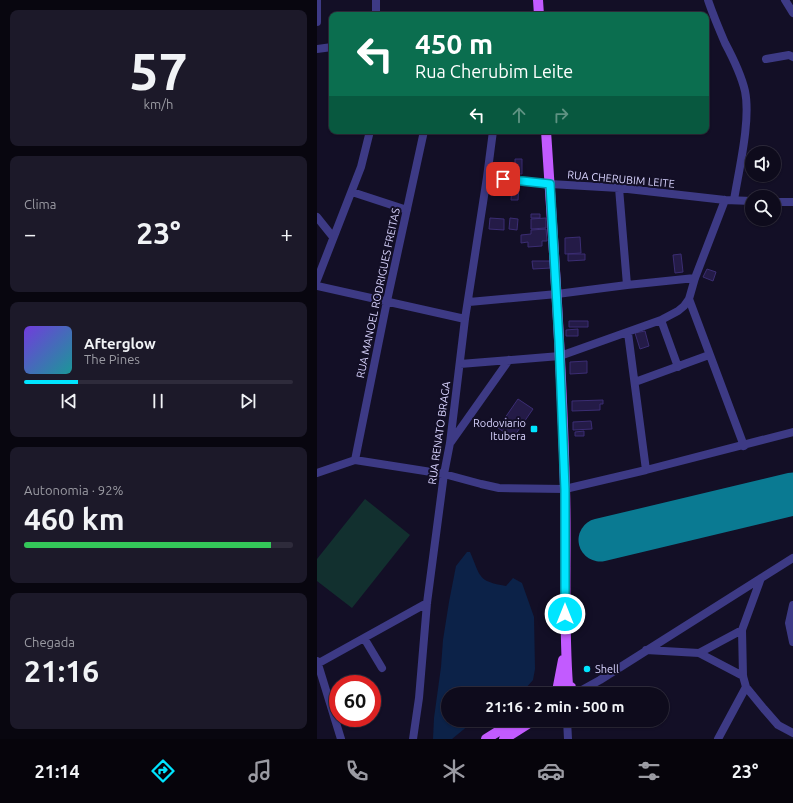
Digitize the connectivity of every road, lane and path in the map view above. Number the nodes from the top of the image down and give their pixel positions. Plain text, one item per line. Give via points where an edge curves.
1 (317, 0) edge
2 (376, 0) edge
3 (539, 0) edge
4 (708, 0) edge
5 (785, 0) edge
6 (376, 12) edge
7 (539, 12) edge
8 (793, 13) edge
9 (317, 22) edge
10 (329, 47) edge
11 (317, 49) edge
12 (793, 57) edge
13 (767, 59) dead end
14 (369, 134) edge
15 (423, 134) edge
16 (493, 134) edge
17 (546, 134) edge
18 (487, 177) junction
19 (550, 184) junction
20 (619, 188) junction
21 (352, 192) junction
22 (725, 200) junction
23 (734, 200) junction
24 (745, 201) edge
25 (781, 202) edge
26 (793, 202) edge
27 (407, 210) junction
28 (317, 217) edge
29 (333, 237) junction
30 (695, 278) junction
31 (317, 280) edge
32 (627, 285) junction
33 (317, 286) edge
34 (557, 294) junction
35 (689, 299) junction
36 (387, 301) junction
37 (469, 302) junction
38 (465, 319) junction
39 (661, 320) junction
40 (628, 333) junction
41 (709, 355) junction
42 (560, 356) junction
43 (509, 360) junction
44 (460, 364) junction
45 (677, 367) junction
46 (635, 382) junction
47 (793, 432) edge
48 (450, 443) junction
49 (744, 446) junction
50 (355, 460) junction
51 (647, 470) junction
52 (317, 473) edge
53 (444, 474) junction
54 (565, 489) junction
55 (793, 558) edge
56 (761, 578) junction
57 (427, 603) junction
58 (793, 606) edge
59 (742, 630) junction
60 (364, 638) junction
61 (793, 642) edge
62 (565, 648) junction
63 (646, 650) junction
64 (699, 653) junction
65 (317, 663) edge
66 (382, 668) dead end
67 (743, 676) junction
68 (557, 687) edge
69 (570, 687) edge
70 (587, 687) edge
71 (746, 687) junction
72 (505, 727) edge
73 (523, 727) edge
74 (567, 727) edge
75 (793, 733) edge
76 (341, 739) edge
77 (413, 739) edge
78 (486, 739) edge
79 (504, 739) edge
80 (568, 739) edge
81 (718, 739) edge

1 - 9 street
2 - 6 street
3 - 7 main road
4 - 23 street via 745,91 746,116 742,156
5 - 8 street
10 - 11 street
12 - 13 street via 789,54
14 - 21 street
15 - 27 street, RUA MANOEL RODRIGUES FREITAS
16 - 18 street, RUA RENATO BRAGA
17 - 19 main road
18 - 19 street, RUA CHERUBIM LEITE
18 - 37 street, RUA RENATO BRAGA
19 - 20 street, RUA CHERUBIM LEITE
19 - 34 main road
20 - 22 street, RUA CHERUBIM LEITE
20 - 32 street
21 - 27 street
21 - 29 street
22 - 23 street, RUA CHERUBIM LEITE
22 - 30 street
23 - 24 street, RUA CHERUBIM LEITE
25 - 26 street
27 - 36 street, RUA MANOEL RODRIGUES FREITAS
28 - 29 street
29 - 31 street
30 - 32 street
30 - 35 street
32 - 34 street
33 - 36 street
34 - 37 street
34 - 42 main road
35 - 39 street via 678,311
35 - 41 street
36 - 38 street
36 - 50 street, RUA MANOEL RODRIGUES FREITAS
37 - 38 street, RUA RENATO BRAGA
38 - 44 street, RUA RENATO BRAGA
39 - 40 street
39 - 45 street
40 - 42 street
40 - 46 street
41 - 45 street
41 - 49 street
42 - 43 street
42 - 54 main road
43 - 44 street
43 - 48 street
44 - 48 street, RUA RENATO BRAGA
45 - 46 street
46 - 51 street
47 - 49 street
48 - 53 street, RUA RENATO BRAGA
49 - 51 street
50 - 52 street
50 - 53 street
51 - 54 street
53 - 54 street via 499,488
53 - 57 street, RUA RENATO BRAGA
54 - 62 main road
55 - 56 street
56 - 59 street
56 - 63 street
57 - 60 street
57 - 77 street, RUA RENATO BRAGA
58 - 61 street via 789,623
59 - 64 street
59 - 67 street
60 - 65 street
60 - 66 street
62 - 68 main road
62 - 69 main road
63 - 64 street
63 - 70 street
64 - 67 street
65 - 76 street
67 - 71 street
71 - 75 street via 778,725
71 - 81 street
72 - 78 main road
73 - 79 main road
74 - 80 street

